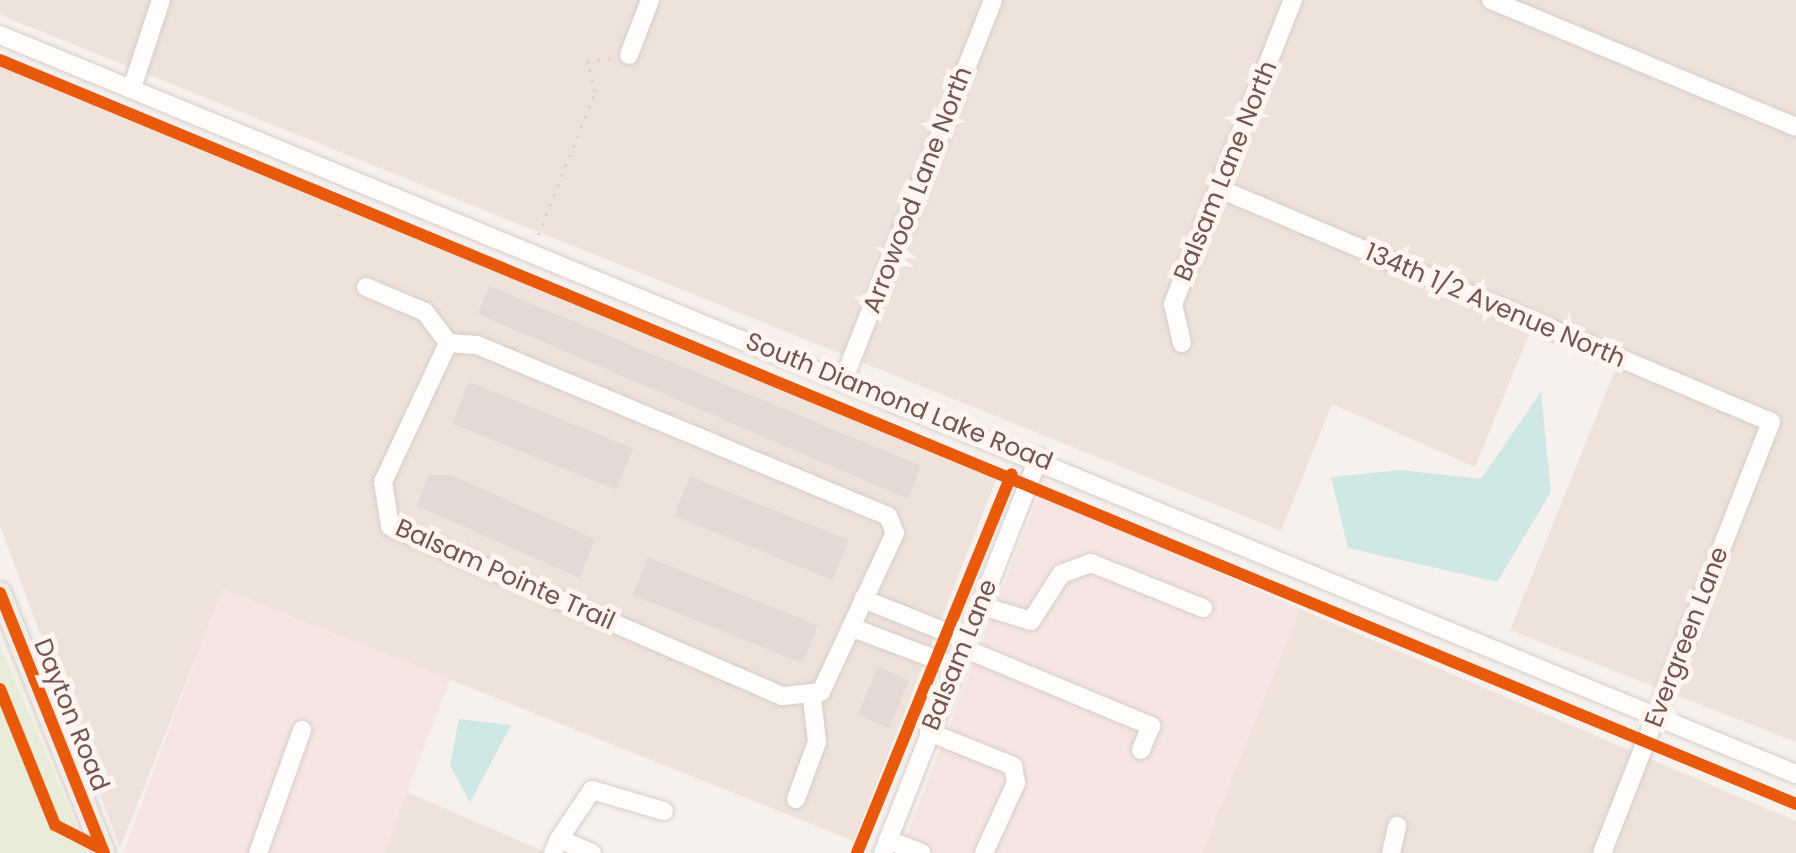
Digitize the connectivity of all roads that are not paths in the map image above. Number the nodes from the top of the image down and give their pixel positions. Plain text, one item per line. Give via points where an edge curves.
1 (161, 0) edge
2 (650, 0) edge
3 (993, 0) edge
4 (1293, 0) edge
5 (1492, 0) edge
6 (0, 35) edge
7 (629, 55) road end
8 (132, 88) junction
9 (1796, 128) edge
10 (1220, 190) junction
11 (366, 287) dead end
12 (448, 343) junction
13 (1182, 343) dead end
14 (844, 381) junction
15 (1770, 422) joint
16 (1039, 458) junction
17 (0, 593) edge
18 (863, 598) junction
19 (980, 605) junction
20 (1203, 608) dead end
21 (853, 628) junction
22 (964, 644) junction
23 (956, 667) junction
24 (812, 697) junction
25 (1656, 716) junction
26 (302, 730) dead end
27 (929, 732) junction
28 (1141, 750) dead end
29 (1796, 774) edge
30 (796, 799) dead end
31 (664, 811) dead end
32 (1397, 826) dead end
33 (556, 846) edge
34 (885, 846) edge
35 (104, 853) edge
36 (258, 853) edge
37 (592, 853) edge
38 (922, 853) edge
39 (984, 853) edge
40 (1391, 853) edge
41 (1602, 853) edge

1 - 8 street
2 - 7 street
3 - 14 street, Arrowood Lane North
4 - 10 street, Balsam Lane North
5 - 9 street
6 - 8 street, South Diamond Lake Road
8 - 14 street, South Diamond Lake Road
10 - 13 street, Balsam Lane North via 1173,304
10 - 15 street, 134th 1/2 Avenue North
11 - 12 street via 425,312
12 - 18 street via 477,345 888,516 895,533
12 - 24 street, Balsam Pointe Trail via 383,482 390,526 782,696
14 - 16 street, South Diamond Lake Road
15 - 25 street, Evergreen Lane
16 - 19 street, Balsam Lane
16 - 25 street, South Diamond Lake Road
17 - 35 main road, Dayton Road
18 - 21 street
18 - 22 street
19 - 20 street via 1031,621 1060,574 1091,563
19 - 22 street, Balsam Lane
21 - 23 street
21 - 24 street
22 - 23 street, Balsam Lane
22 - 28 street via 1151,726
23 - 27 street, Balsam Lane
24 - 30 street via 817,742
25 - 29 street, South Diamond Lake Road
25 - 41 street, Evergreen Lane
26 - 36 street
27 - 34 street, Balsam Lane
27 - 39 street via 1013,766 1016,783
31 - 33 street via 592,790
32 - 40 street
33 - 37 street
34 - 38 street

